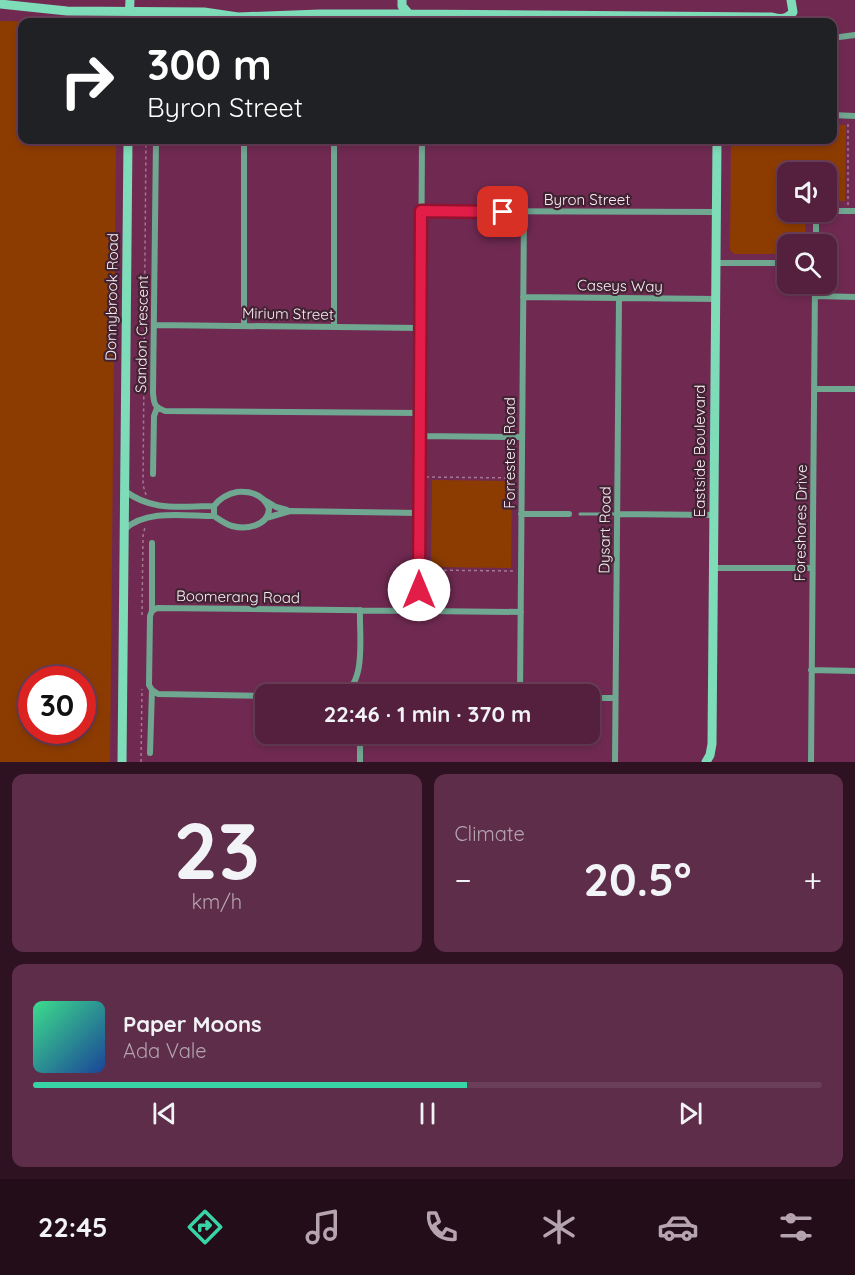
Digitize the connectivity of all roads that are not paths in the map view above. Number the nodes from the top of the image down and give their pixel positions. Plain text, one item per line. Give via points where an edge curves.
1 (130, 0) edge
2 (402, 0) edge
3 (791, 0) edge
4 (0, 4) edge
5 (130, 12) junction
6 (409, 14) junction
7 (698, 15) junction
8 (737, 16) junction
9 (129, 18) edge
10 (199, 18) edge
11 (238, 18) junction
12 (703, 18) edge
13 (729, 18) edge
14 (778, 18) edge
15 (785, 18) edge
16 (855, 35) edge
17 (837, 37) edge
18 (129, 144) edge
19 (156, 144) edge
20 (244, 144) edge
21 (334, 144) edge
22 (422, 144) edge
23 (717, 144) edge
24 (421, 211) junction
25 (524, 212) junction
26 (717, 212) junction
27 (716, 263) junction
28 (777, 263) edge
29 (815, 296) joint
30 (523, 297) junction
31 (855, 297) edge
32 (619, 298) junction
33 (716, 299) junction
34 (154, 325) junction
35 (244, 326) junction
36 (334, 327) junction
37 (420, 328) junction
38 (814, 389) junction
39 (855, 389) edge
40 (157, 408) junction
41 (420, 413) junction
42 (420, 436) junction
43 (522, 437) junction
44 (126, 454) junction
45 (153, 474) dead end
46 (125, 491) junction
47 (265, 500) junction
48 (214, 506) junction
49 (290, 511) junction
50 (419, 513) junction
51 (522, 514) junction
52 (568, 514) dead end
53 (580, 514) dead end
54 (617, 514) junction
55 (714, 515) junction
56 (214, 516) junction
57 (266, 518) junction
58 (124, 529) junction
59 (152, 543) dead end
60 (124, 558) junction
61 (714, 567) junction
62 (812, 568) junction
63 (360, 610) junction
64 (152, 611) junction
65 (419, 611) junction
66 (521, 612) junction
67 (359, 670) junction
68 (811, 670) junction
69 (855, 671) edge
70 (354, 684) edge
71 (364, 684) edge
72 (520, 684) edge
73 (152, 690) junction
74 (255, 696) edge
75 (600, 698) edge
76 (615, 698) junction
77 (360, 744) edge
78 (150, 753) dead end
79 (122, 762) edge
80 (360, 762) edge
81 (615, 762) edge
82 (708, 762) edge
83 (811, 762) edge

1 - 5 street
2 - 6 street
3 - 15 street via 793,12
4 - 5 street
5 - 9 street
5 - 11 street via 204,12
6 - 7 street
6 - 11 street
7 - 8 street
7 - 12 street
8 - 13 street
8 - 14 street
10 - 11 street
16 - 17 street
18 - 44 street, Donnybrook Road
19 - 34 street, Sandon Crescent
20 - 35 street
21 - 36 street
22 - 24 street
23 - 26 street, Eastside Boulevard
24 - 25 street, Byron Street
24 - 37 street
25 - 26 street, Byron Street
25 - 30 street, Forresters Road
26 - 27 street, Eastside Boulevard
27 - 28 street
27 - 33 street, Eastside Boulevard
29 - 31 street
29 - 38 street, Foreshores Drive
30 - 32 street, Caseys Way
30 - 43 street, Forresters Road
32 - 33 street, Caseys Way
32 - 54 street, Dysart Road
33 - 55 street, Eastside Boulevard
34 - 35 street, Mirium Street
34 - 40 street, Sandon Crescent via 153,393
35 - 36 street, Mirium Street
36 - 37 street, Mirium Street
37 - 41 street
38 - 39 street
38 - 62 street, Foreshores Drive
40 - 41 street, Sandon Crescent
40 - 45 street
41 - 42 street
42 - 43 street
42 - 50 street
43 - 51 street, Forresters Road
44 - 46 street, Donnybrook Road
44 - 60 street, Donnybrook Road via 119,471 119,542
46 - 48 street via 153,506
46 - 58 street, Donnybrook Road
47 - 48 street via 237,492 222,497
47 - 49 street
47 - 57 street via 269,509
48 - 56 street
49 - 50 street
49 - 57 street
50 - 65 street
51 - 52 street
51 - 66 street, Forresters Road
53 - 54 lane
54 - 55 street
54 - 76 street, Dysart Road
55 - 61 street, Eastside Boulevard
56 - 57 street via 236,527 259,524
56 - 58 street via 146,517
58 - 60 street, Donnybrook Road
59 - 64 street
60 - 79 street, Donnybrook Road
61 - 62 street
61 - 82 street, Eastside Boulevard via 712,744
62 - 68 street, Foreshores Drive
63 - 64 street, Boomerang Road
63 - 65 street, Boomerang Road
63 - 67 street
64 - 73 street
65 - 66 street, Boomerang Road
66 - 72 street, Forresters Road
67 - 70 street
67 - 71 street
68 - 69 street
68 - 83 street, Foreshores Drive
73 - 74 street via 158,694
73 - 78 street
75 - 76 street
76 - 81 street, Dysart Road
77 - 80 street

